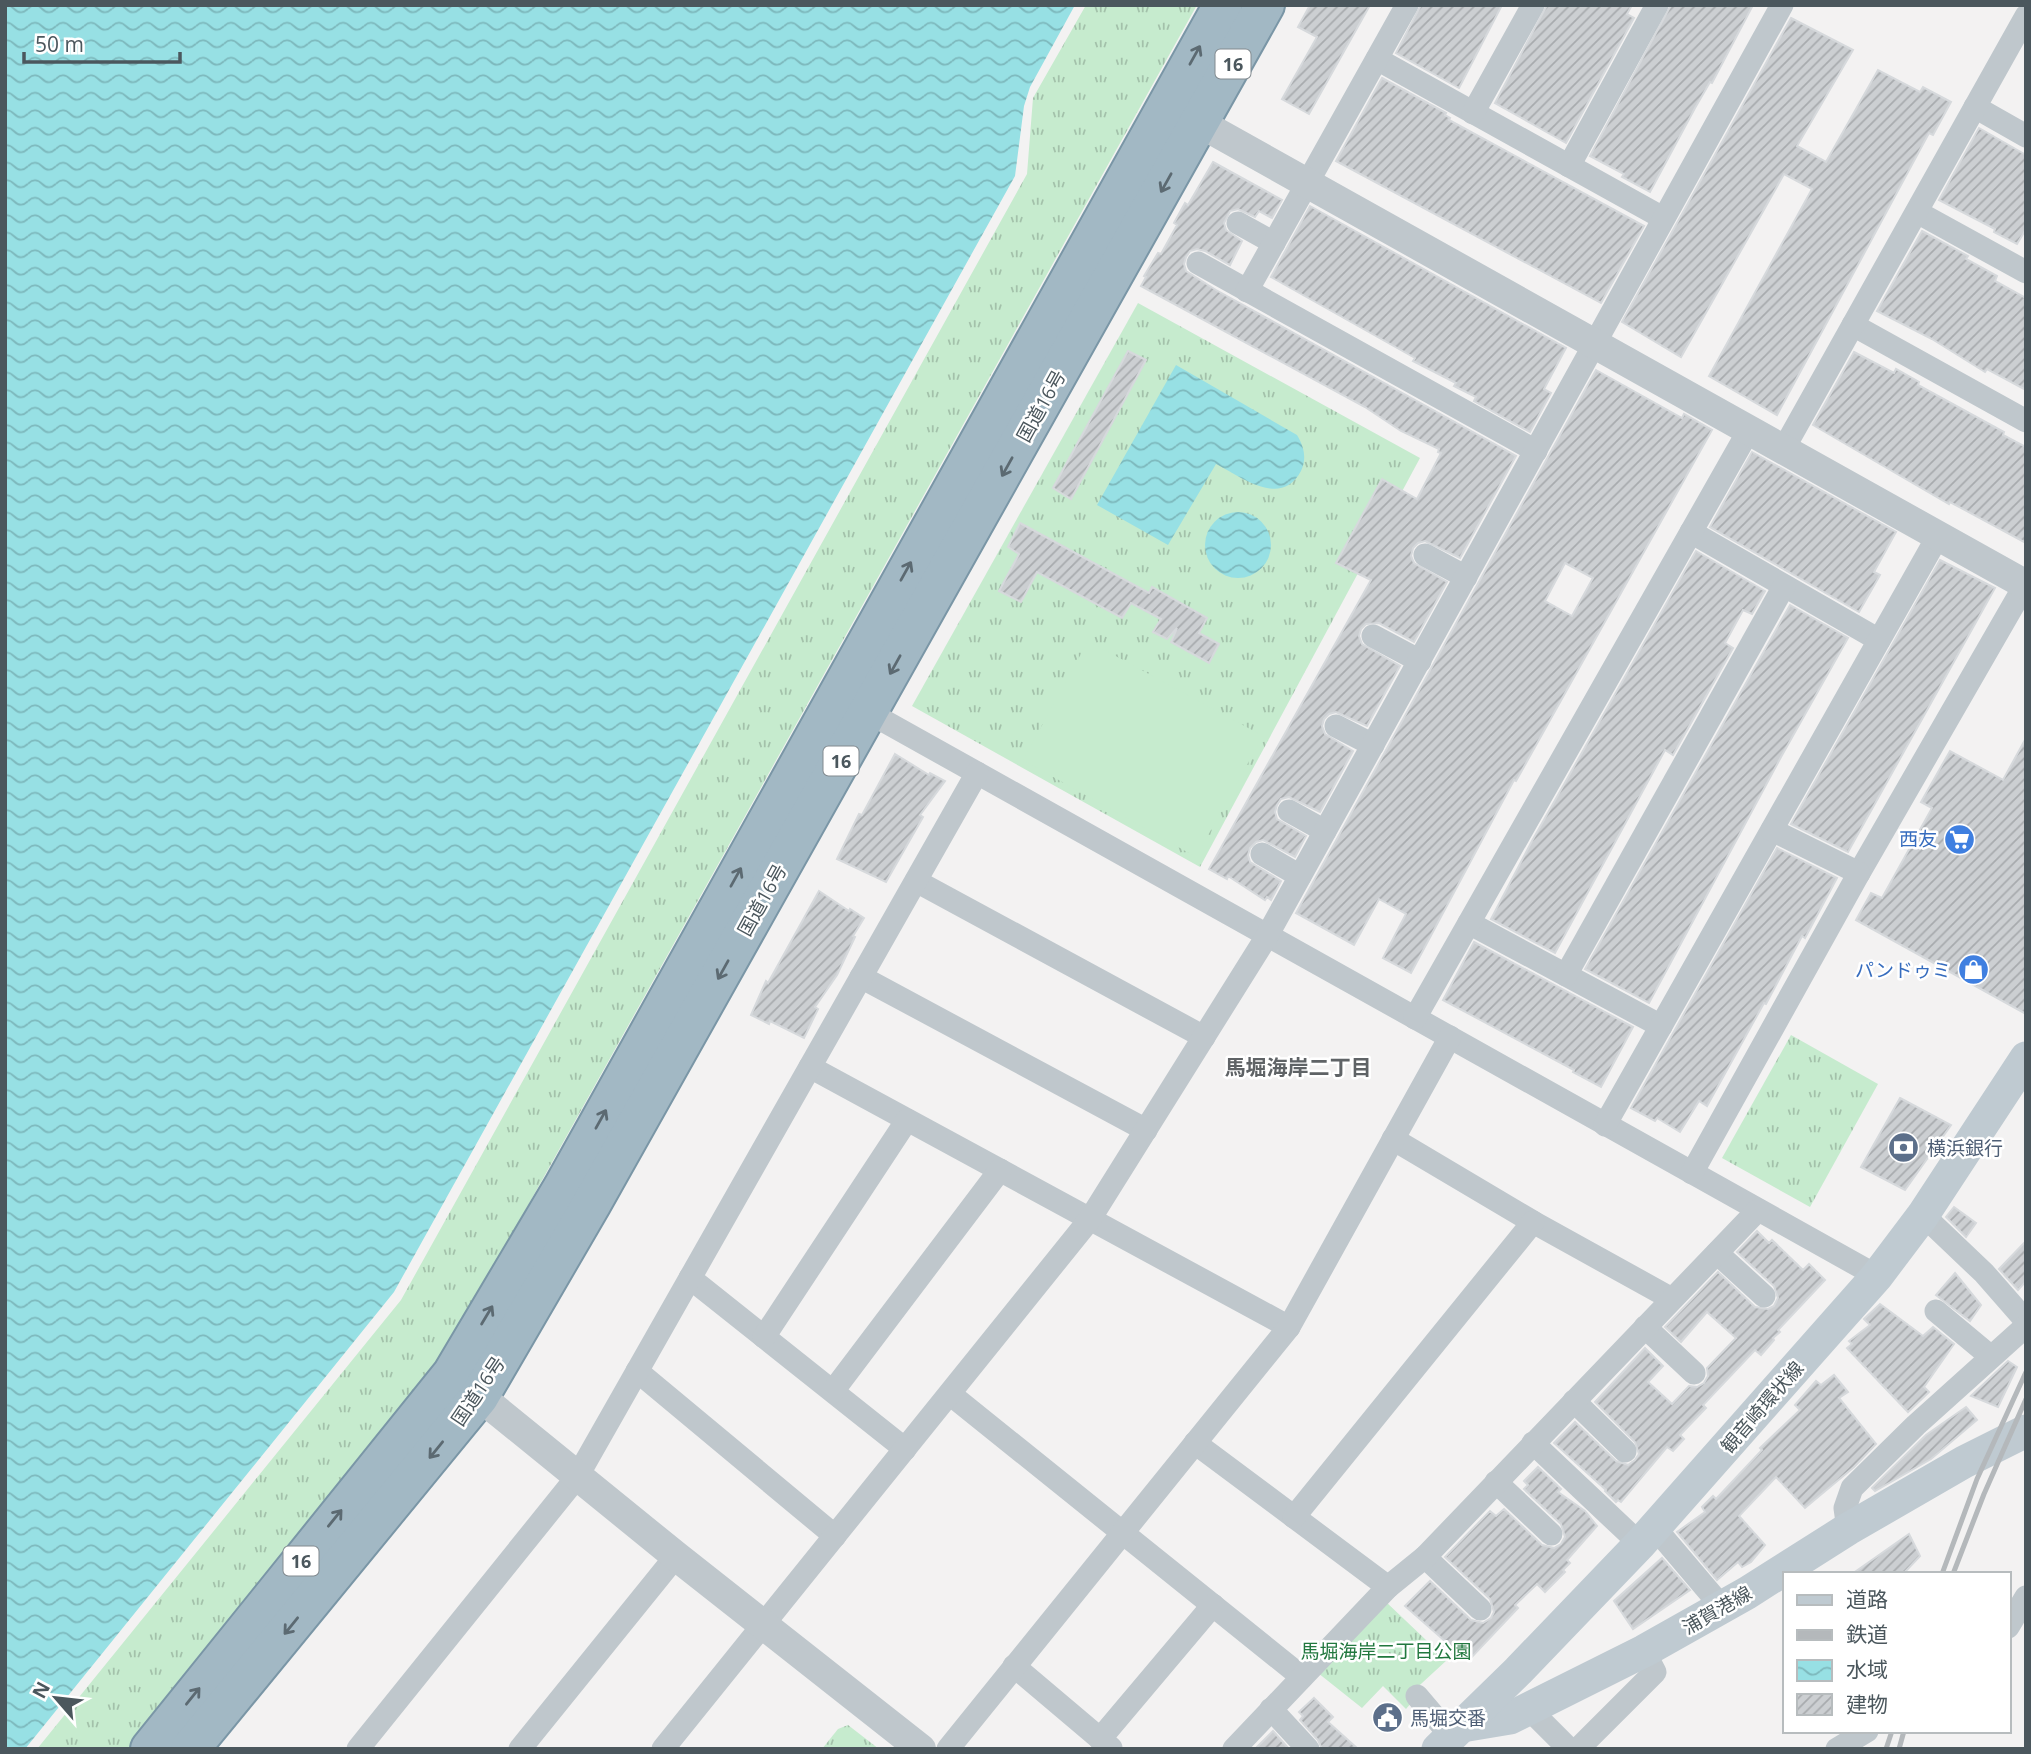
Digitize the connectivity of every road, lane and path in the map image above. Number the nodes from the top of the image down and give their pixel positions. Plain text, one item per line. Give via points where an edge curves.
1 (1223, 5) edge
2 (1265, 5) edge
3 (1407, 5) edge
4 (1533, 5) edge
5 (1657, 5) edge
6 (1782, 5) edge
7 (2026, 16) edge
8 (1377, 60) junction
9 (1167, 105) junction
10 (1975, 107) junction
11 (1473, 113) junction
12 (1199, 123) junction
13 (2026, 136) edge
14 (1569, 166) junction
15 (1307, 184) junction
16 (1917, 212) junction
17 (1663, 218) junction
18 (1238, 223) dead end
19 (1274, 243) junction
20 (1198, 263) dead end
21 (2026, 272) edge
22 (1247, 291) junction
23 (1853, 325) junction
24 (1595, 344) junction
25 (2026, 421) edge
26 (1749, 430) junction
27 (1783, 450) junction
28 (1536, 451) junction
29 (1691, 533) junction
30 (1938, 536) junction
31 (1425, 555) dead end
32 (1466, 577) junction
33 (2025, 585) edge
34 (1784, 586) junction
35 (1373, 636) dead end
36 (1879, 639) junction
37 (1420, 661) junction
38 (853, 704) junction
39 (1336, 726) dead end
40 (1373, 745) junction
41 (977, 773) junction
42 (1289, 811) dead end
43 (1772, 830) junction
44 (1325, 831) junction
45 (1262, 854) dead end
46 (1859, 873) junction
47 (1300, 876) junction
48 (916, 881) junction
49 (1469, 923) junction
50 (1267, 936) junction
51 (1566, 975) junction
52 (861, 977) junction
53 (1415, 1018) junction
54 (1661, 1026) junction
55 (1204, 1037) junction
56 (1450, 1037) junction
57 (2026, 1058) edge
58 (810, 1067) junction
59 (907, 1119) junction
60 (1605, 1125) junction
61 (1146, 1130) junction
62 (1393, 1139) junction
63 (1000, 1170) junction
64 (1692, 1173) junction
65 (1758, 1210) junction
66 (1923, 1215) junction
67 (1090, 1219) junction
68 (1533, 1222) junction
69 (1717, 1253) junction
70 (1877, 1276) junction
71 (690, 1278) junction
72 (1765, 1296) dead end
73 (1672, 1299) junction
74 (1936, 1311) dead end
75 (1645, 1326) junction
76 (1289, 1327) junction
77 (2023, 1334) edge
78 (764, 1337) junction
79 (1990, 1356) junction
80 (637, 1371) junction
81 (1694, 1373) dead end
82 (465, 1385) junction
83 (833, 1391) junction
84 (950, 1394) junction
85 (1574, 1401) junction
86 (2026, 1431) edge
87 (1195, 1443) junction
88 (1533, 1443) junction
89 (905, 1449) junction
90 (1626, 1451) dead end
91 (577, 1477) junction
92 (1496, 1482) junction
93 (1294, 1517) junction
94 (1848, 1529) junction
95 (1122, 1532) junction
96 (1551, 1534) dead end
97 (835, 1536) junction
98 (1647, 1536) junction
99 (676, 1556) junction
100 (1425, 1557) junction
101 (1388, 1587) junction
102 (2026, 1597) edge
103 (1213, 1605) junction
104 (1722, 1607) junction
105 (1480, 1609) dead end
106 (763, 1624) junction
107 (2010, 1624) edge
108 (1644, 1651) junction
109 (1014, 1666) junction
110 (1302, 1677) junction
111 (1417, 1696) dead end
112 (1271, 1709) junction
113 (1530, 1709) junction
114 (1864, 1733) edge
115 (1450, 1737) edge
116 (1106, 1744) edge
117 (150, 1749) edge
118 (190, 1749) edge
119 (358, 1749) edge
120 (520, 1749) edge
121 (663, 1749) edge
122 (921, 1749) edge
123 (948, 1749) edge
124 (1234, 1749) edge
125 (1308, 1749) edge
126 (1569, 1749) edge
127 (1578, 1749) edge
128 (1837, 1749) edge

9 -> 1 highway, 国道16号 / 16
2 - 12 highway, 国道16号 / 16
3 - 8 street
4 - 11 street
5 - 14 street
6 - 17 street
7 - 10 street
8 - 11 street
8 - 15 street
9 - 12 street
38 -> 9 highway, 国道16号 / 16
10 - 13 street
10 - 16 street
11 - 14 street
12 - 15 street
12 -> 38 highway, 国道16号 / 16
14 - 17 street
15 - 19 street
15 - 24 street
16 - 21 street
16 - 23 street
17 - 24 street
18 - 19 street
19 - 22 street
20 - 22 street
22 - 28 street
23 - 25 street
23 - 27 street
24 - 26 street
24 - 28 street
26 - 27 street
26 - 29 street
27 - 30 street
28 - 32 street
29 - 34 street
29 - 49 street
30 - 33 street
30 - 36 street
31 - 32 street
32 - 37 street
33 - 46 street
34 - 36 street
34 - 51 street
35 - 37 street
36 - 43 street
37 - 40 street
38 - 41 street
38 - 82 highway, 国道16号 / 16 via 563,1187
39 - 40 street
40 - 44 street
41 - 48 street
41 - 50 street
42 - 44 street
43 - 46 street
43 - 54 street
44 - 47 street
45 - 47 street
46 - 64 street
47 - 50 street
48 - 52 street
48 - 55 street
49 - 51 street
49 - 53 street
50 - 53 street
50 - 55 street
51 - 54 street
52 - 58 street
52 - 61 street
53 - 56 street
54 - 60 street
55 - 61 street
56 - 60 street
56 - 62 street
57 - 66 main road, 観音崎環状線
58 - 59 street
58 - 71 street
59 - 63 street
59 - 78 street
60 - 64 street
61 - 67 street
62 - 68 street
62 - 76 street
63 - 67 street
63 - 83 street
64 - 65 street
65 - 69 street
65 - 70 street
66 - 70 main road, 観音崎環状線
66 - 77 street via 1984,1273
67 - 76 street
67 - 84 street
68 - 73 street
68 - 93 street
69 - 72 street
69 - 73 street
70 - 98 main road, 観音崎環状線
71 - 78 street
71 - 80 street
73 - 75 street
74 - 79 street
75 - 81 street
75 - 85 street
76 - 87 street
77 - 79 street
78 - 83 street
79 - 94 street via 1852,1488 1845,1508
80 - 91 street
80 - 97 street
82 - 91 street
117 -> 82 highway, 国道16号 / 16
82 -> 118 highway, 国道16号 / 16
83 - 89 street
84 - 89 street
84 - 95 street
85 - 88 street
85 - 90 street
86 - 94 main road, 浦賀港線
87 - 93 street
87 - 95 street
88 - 92 street
88 - 98 street
89 - 97 street
91 - 99 street
91 - 119 street
92 - 96 street
92 - 100 street
93 - 101 street
94 - 104 main road, 浦賀港線
95 - 103 street
95 - 109 street
97 - 106 street
98 - 104 street
98 - 115 main road, 観音崎環状線
99 - 106 street
99 - 120 street
100 - 101 street
100 - 105 street
101 - 110 street
102 - 107 street
103 - 110 street
103 - 116 street
104 - 108 main road, 浦賀港線
106 - 121 street
106 - 122 street
108 - 113 main road, 浦賀港線
108 - 127 street via 1655,1672
109 - 116 street
109 - 123 street
110 - 112 street
111 - 115 street
112 - 124 street
112 - 125 street
113 - 115 main road, 浦賀港線
113 - 126 street
114 - 128 street

